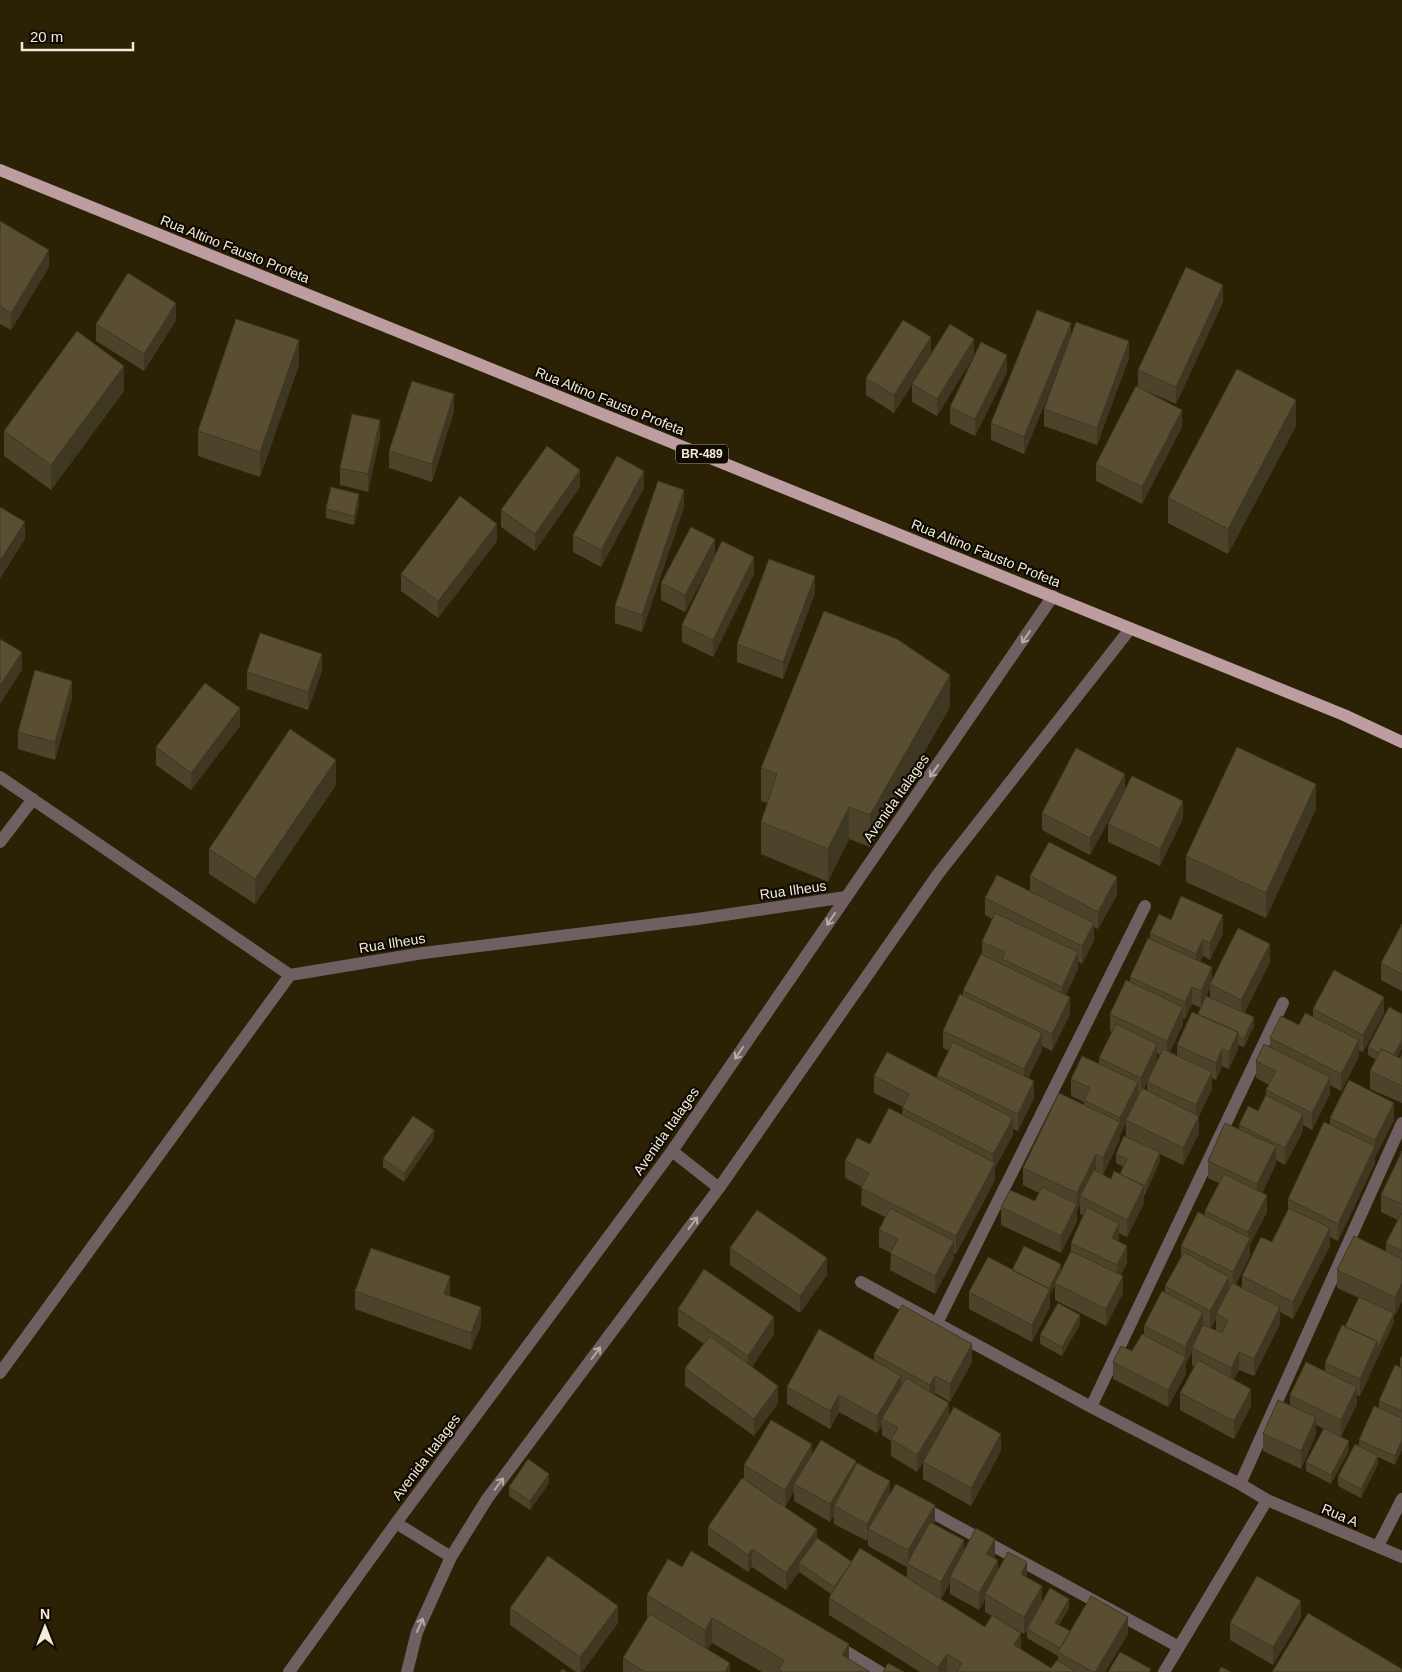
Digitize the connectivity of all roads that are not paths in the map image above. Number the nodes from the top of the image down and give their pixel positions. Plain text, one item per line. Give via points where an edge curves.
1 (0, 170) edge
2 (1053, 596) junction
3 (1130, 629) junction
4 (1402, 742) edge
5 (0, 777) edge
6 (34, 799) junction
7 (0, 842) edge
8 (846, 897) junction
9 (1145, 906) dead end
10 (290, 975) junction
11 (1283, 1003) dead end
12 (1402, 1123) edge
13 (672, 1151) junction
14 (719, 1188) junction
15 (861, 1282) dead end
16 (937, 1323) junction
17 (0, 1373) edge
18 (1091, 1407) junction
19 (1240, 1484) junction
20 (907, 1499) edge
21 (1267, 1500) junction
22 (1402, 1500) edge
23 (396, 1523) junction
24 (1378, 1546) junction
25 (1402, 1557) edge
26 (451, 1558) junction
27 (821, 1637) edge
28 (1179, 1647) junction
29 (289, 1672) edge
30 (407, 1672) edge
31 (880, 1672) edge
32 (1164, 1672) edge

1 - 2 main road, Rua Altino Fausto Profeta / BR-489
2 - 3 main road, Rua Altino Fausto Profeta / BR-489
2 -> 8 street, Avenida Italages
3 - 4 main road, Rua Altino Fausto Profeta / BR-489 via 1344,715
3 - 14 street via 938,874
5 - 6 street
6 - 7 street
6 - 10 street
8 - 10 street, Rua Ilheus via 424,953
8 -> 13 street, Avenida Italages
9 - 16 street
10 - 17 street
11 - 18 street
12 - 19 street
13 - 14 street
13 - 23 street, Avenida Italages
26 -> 14 street via 488,1499
15 - 16 street, Rua A
16 - 18 street, Rua A
18 - 19 street, Rua A
19 - 21 street, Rua A
20 - 28 street
21 - 24 street, Rua A
21 - 28 street
22 - 24 street
23 - 26 street
23 - 29 street, Avenida Italages
24 - 25 street, Rua A
30 -> 26 street via 417,1632
27 - 31 street
28 - 32 street

